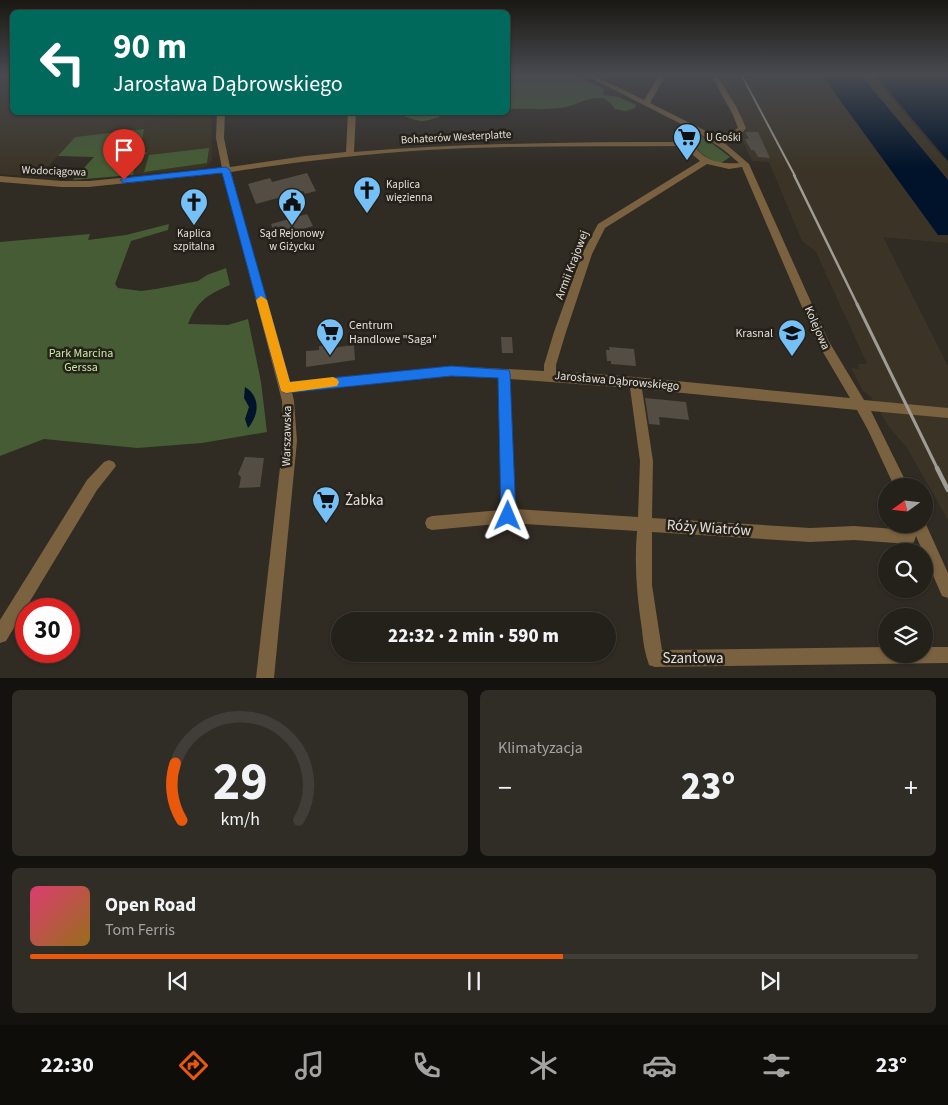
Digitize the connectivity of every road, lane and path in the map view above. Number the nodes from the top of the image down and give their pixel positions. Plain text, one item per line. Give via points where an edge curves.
1 (651, 106) edge
2 (733, 106) edge
3 (220, 115) edge
4 (352, 115) edge
5 (696, 129) junction
6 (715, 139) junction
7 (688, 144) junction
8 (350, 154) junction
9 (707, 160) junction
10 (744, 164) junction
11 (226, 170) junction
12 (0, 179) edge
13 (504, 373) junction
14 (550, 376) junction
15 (635, 382) junction
16 (286, 388) junction
17 (862, 406) junction
18 (948, 413) edge
19 (110, 466) dead end
20 (897, 478) edge
21 (508, 516) junction
22 (432, 523) dead end
23 (645, 524) junction
24 (922, 533) edge
25 (909, 537) dead end
26 (948, 590) edge
27 (0, 635) edge
28 (948, 655) edge
29 (265, 678) edge

1 - 5 street
2 - 6 street via 742,128
3 - 11 street, Warszawska
4 - 8 street
5 - 6 street
5 - 7 street via 688,137
6 - 10 street
7 - 8 street, Bohaterów Westerplatte via 494,146
7 - 9 street
8 - 11 street, Bohaterów Westerplatte via 281,160
9 - 10 street via 733,167
9 - 14 street, Armii Krajowej via 601,226 587,254 560,332
10 - 17 street, Kolejowa via 823,342
11 - 12 street, Wodociągowa via 74,184
11 - 16 street, Warszawska
13 - 14 street, Jarosława Dąbrowskiego
13 - 16 street, Jarosława Dąbrowskiego via 451,371
13 - 21 street
14 - 15 street, Jarosława Dąbrowskiego
15 - 17 street, Jarosława Dąbrowskiego
15 - 23 street, Szantowa via 645,442
16 - 29 street, Warszawska via 290,441
17 - 18 street, Jarosława Dąbrowskiego
17 - 20 street, Kolejowa
19 - 27 street via 92,485
21 - 22 street, Róży Wiatrów
21 - 23 street, Róży Wiatrów
23 - 25 street, Róży Wiatrów via 810,535 854,532
23 - 28 street, Szantowa via 644,588 655,659
24 - 26 street

